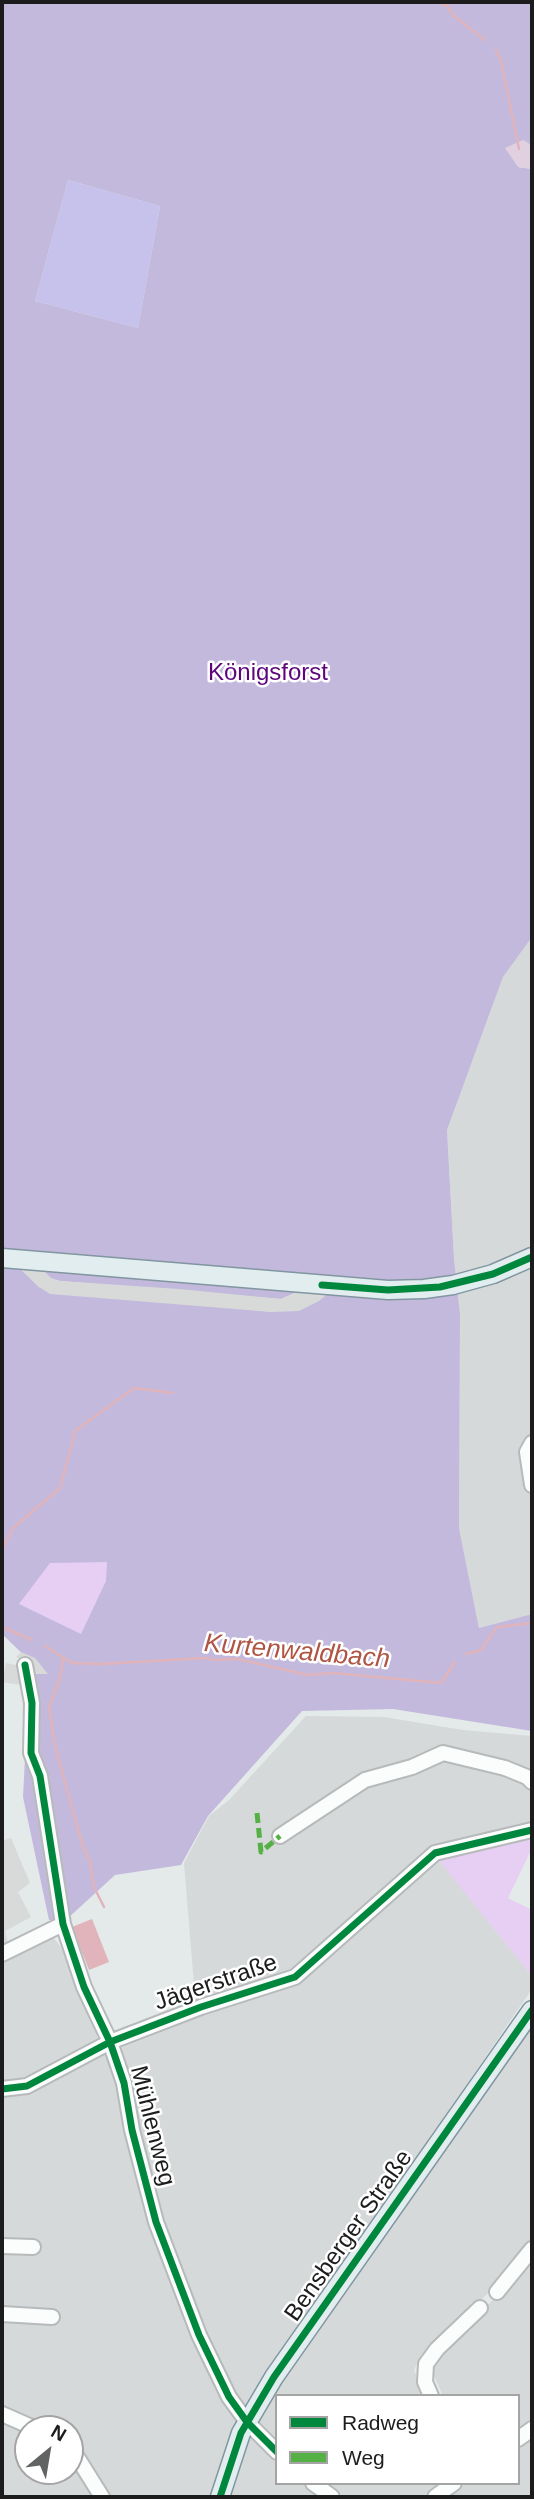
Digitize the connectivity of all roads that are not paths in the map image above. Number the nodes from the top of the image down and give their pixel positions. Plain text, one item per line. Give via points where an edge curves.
1 (532, 1257) edge
2 (2, 1258) edge
3 (532, 1443) edge
4 (532, 1485) edge
5 (25, 1665) dead end
6 (532, 1782) edge
7 (532, 1830) edge
8 (280, 1836) dead end
9 (63, 1924) junction
10 (2, 1954) edge
11 (532, 2010) edge
12 (110, 2042) junction
13 (2, 2090) edge
14 (2, 2246) edge
15 (33, 2247) dead end
16 (532, 2249) edge
17 (497, 2292) dead end
18 (480, 2308) dead end
19 (2, 2314) edge
20 (52, 2318) dead end
21 (430, 2394) edge
22 (247, 2422) junction
23 (275, 2450) edge
24 (84, 2468) edge
25 (316, 2485) edge
26 (451, 2485) edge
27 (102, 2497) edge
28 (220, 2497) edge
29 (332, 2497) edge
30 (435, 2497) edge

1 - 2 main road via 506,1270 440,1287 388,1290
3 - 4 street via 527,1452
5 - 9 street, Mühlenweg via 32,1703 31,1753 40,1776
6 - 8 street via 505,1768 443,1753 365,1780
7 - 12 street, Jägerstraße via 435,1853 300,1974
9 - 10 street
9 - 12 street, Mühlenweg via 84,1987
11 - 22 main road, Bensberger Straße via 300,2338
12 - 13 street, Jägerstraße via 27,2086
12 - 22 street, Mühlenweg via 156,2222 199,2335 229,2397
14 - 15 street
16 - 17 street
18 - 21 street via 426,2364
19 - 20 street
22 - 23 street, Mühlenweg
22 - 28 main road, Bensberger Straße
24 - 27 street
25 - 29 street
26 - 30 street

